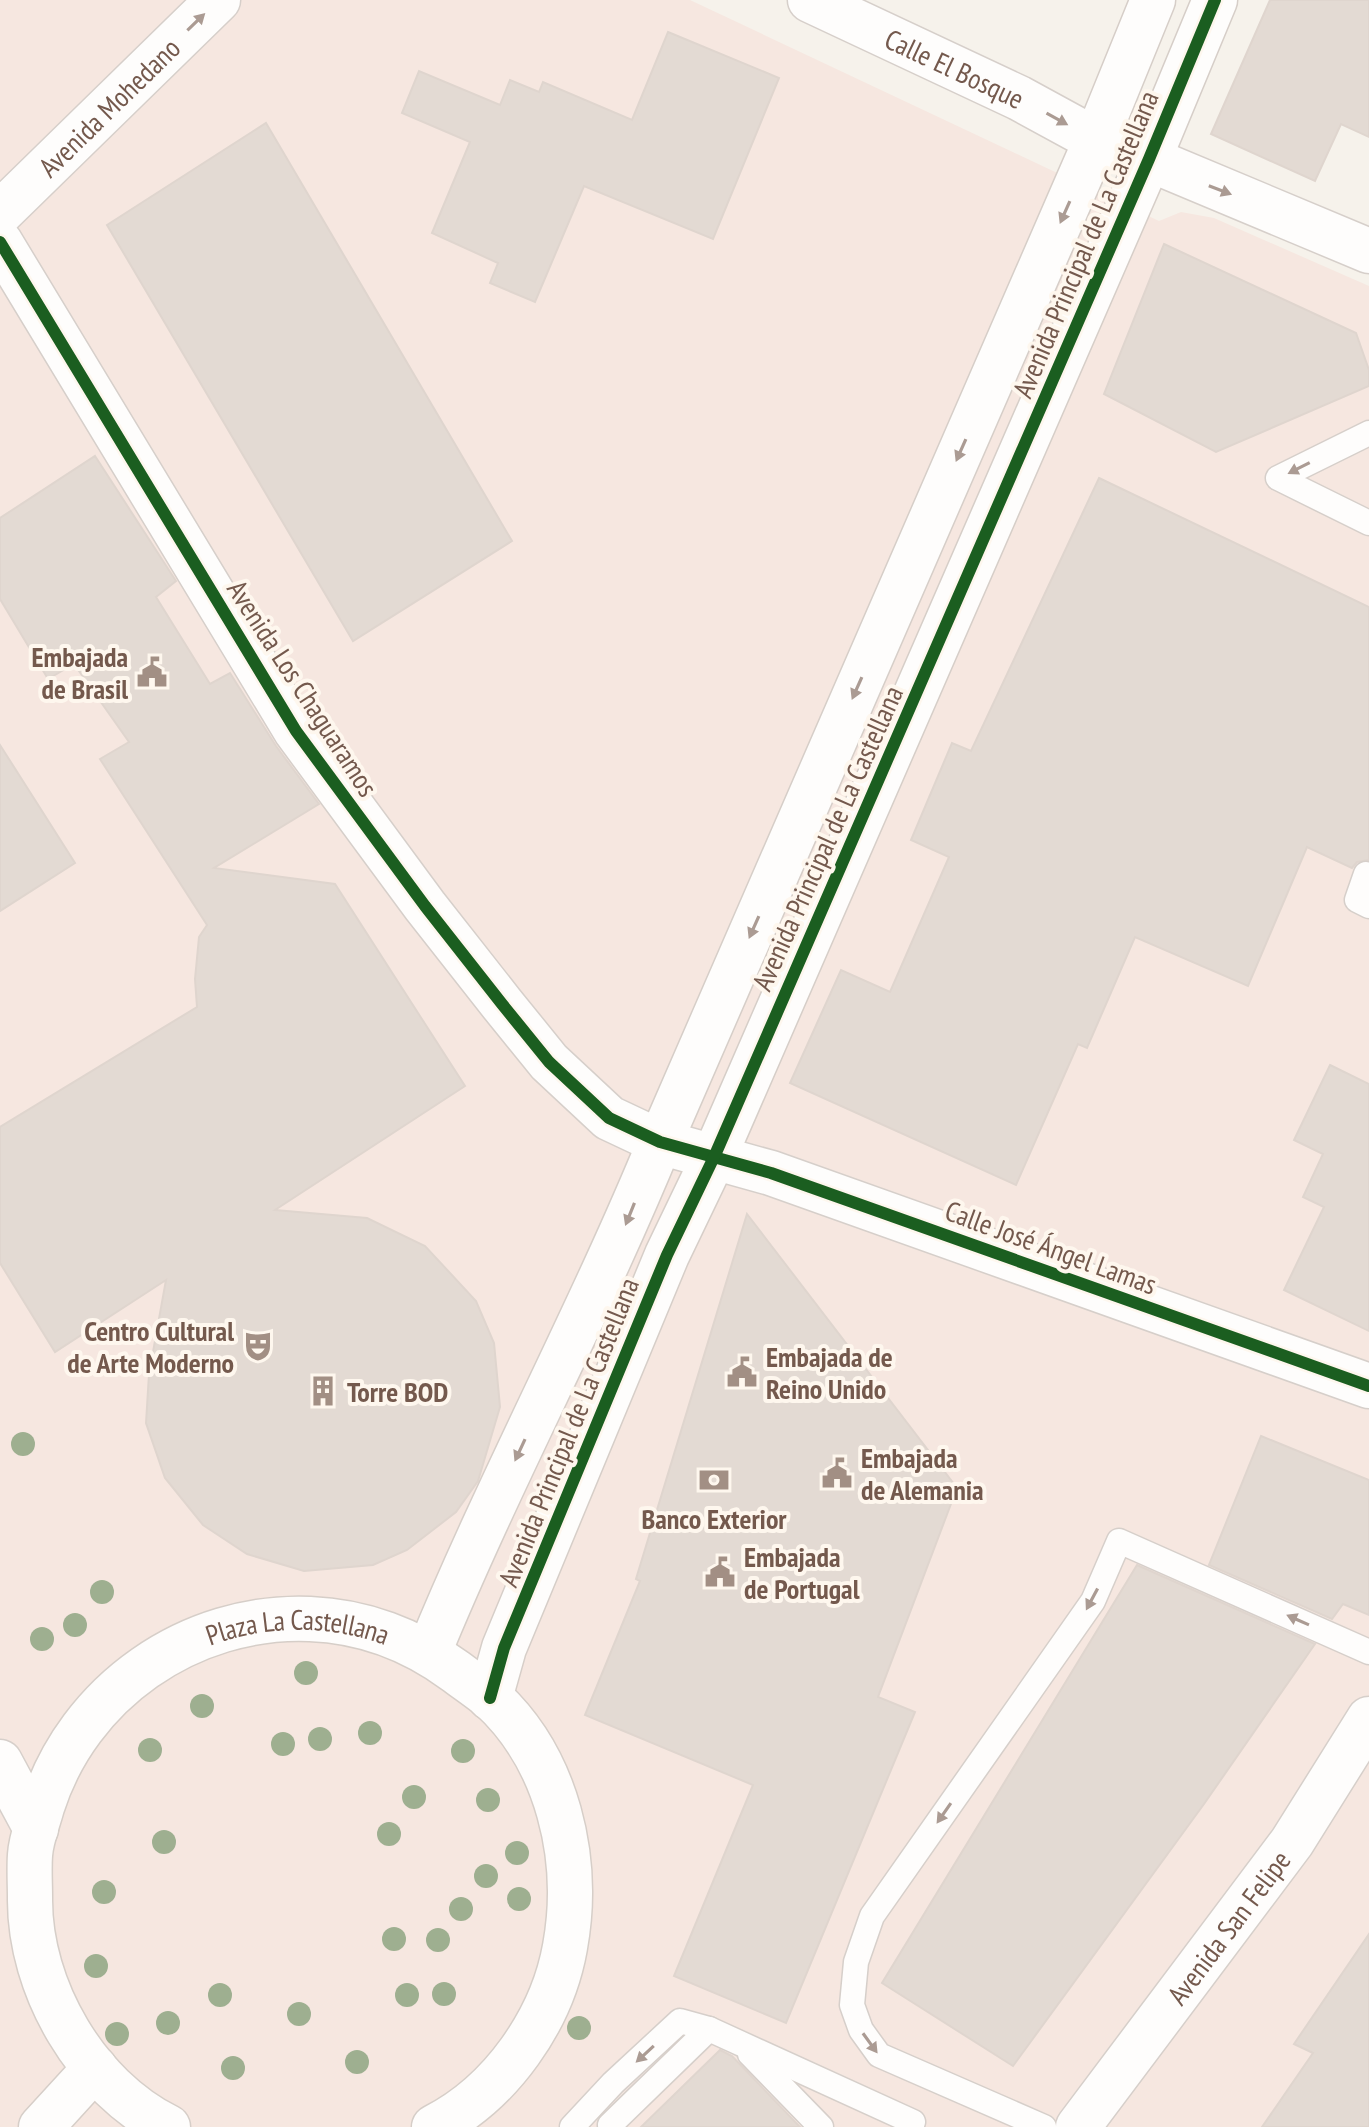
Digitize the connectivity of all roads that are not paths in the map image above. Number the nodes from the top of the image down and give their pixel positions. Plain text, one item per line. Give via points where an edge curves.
1 (218, 0) edge
2 (810, 0) edge
3 (1153, 0) edge
4 (1215, 0) edge
5 (1096, 140) junction
6 (1149, 159) junction
7 (0, 213) edge
8 (0, 242) edge
9 (1369, 251) edge
10 (1369, 433) edge
11 (1369, 523) edge
12 (1366, 874) dead end
13 (1369, 906) edge
14 (660, 1142) junction
15 (715, 1155) junction
16 (1369, 1386) edge
17 (429, 1652) junction
18 (1369, 1652) edge
19 (490, 1698) junction
20 (1369, 1719) edge
21 (0, 1762) edge
22 (36, 1829) junction
23 (709, 2029) junction
24 (741, 2044) junction
25 (95, 2068) junction
26 (610, 2125) edge
27 (162, 2126) edge
28 (441, 2126) edge
29 (41, 2127) edge
30 (572, 2127) edge
31 (821, 2127) edge
32 (910, 2127) edge
33 (1044, 2127) edge
34 (1078, 2127) edge

7 -> 1 street, Avenida Mohedano
2 -> 5 street, Calle El Bosque
3 - 5 street, Avenida Principal de La Castellana
4 - 6 street, Avenida Principal de La Castellana
5 - 6 street, Calle El Bosque
5 -> 14 street, Avenida Principal de La Castellana
6 -> 9 street, Calle El Bosque
6 - 15 street, Avenida Principal de La Castellana
8 - 14 street, Avenida Los Chaguaramos via 296,731 549,1062 609,1118
10 -> 11 lane via 1278,478
12 - 13 lane via 1357,900
14 - 15 street, Avenida Los Chaguaramos
14 -> 17 street, Avenida Principal de La Castellana
15 - 16 street, Calle José Ángel Lamas
15 - 19 street, Avenida Principal de La Castellana via 667,1255 504,1648
17 - 19 street, Plaza La Castellana
17 - 22 street, Plaza La Castellana via 391,1634 309,1619 268,1620 188,1642 118,1687 90,1718 66,1752
18 -> 33 lane via 1119,1541 1093,1601 872,1916 856,1962 852,2005 879,2055
19 - 28 street, Plaza La Castellana via 518,1729 556,1801 567,1841 569,1923 553,1989 529,2038 476,2099
20 - 34 street, Avenida San Felipe via 1292,1842
21 - 22 street
22 - 25 street, Plaza La Castellana via 30,1854 30,1913 37,1955 50,1996
23 - 24 lane
23 - 26 lane
23 -> 30 lane via 680,2021
24 - 31 lane
24 - 32 lane via 913,2122
25 - 27 street, Plaza La Castellana
25 - 29 street

